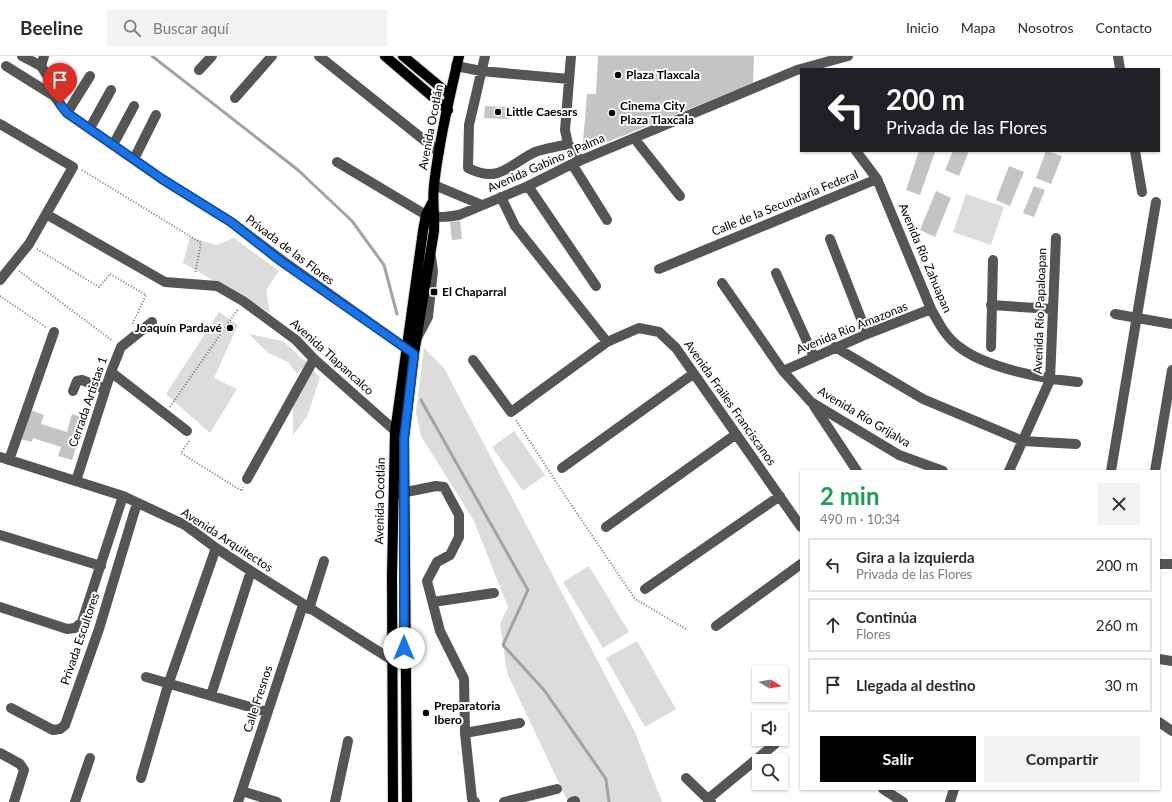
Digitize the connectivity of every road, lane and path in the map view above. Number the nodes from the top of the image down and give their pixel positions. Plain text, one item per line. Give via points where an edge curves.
1 (22, 56) edge
2 (44, 56) edge
3 (212, 56) edge
4 (272, 56) edge
5 (320, 56) edge
6 (385, 56) edge
7 (403, 56) edge
8 (485, 56) edge
9 (571, 56) edge
10 (848, 56) edge
11 (1118, 56) edge
12 (458, 61) edge
13 (6, 66) dead end
14 (41, 66) junction
15 (813, 68) edge
16 (1120, 68) edge
17 (199, 70) dead end
18 (481, 71) junction
19 (799, 73) edge
20 (90, 76) dead end
21 (569, 79) junction
22 (111, 90) dead end
23 (450, 95) junction
24 (54, 96) junction
25 (235, 98) dead end
26 (134, 106) dead end
27 (448, 110) junction
28 (67, 113) junction
29 (156, 115) dead end
30 (0, 124) edge
31 (90, 128) junction
32 (634, 138) junction
33 (568, 144) junction
34 (113, 145) junction
35 (439, 152) junction
36 (857, 152) edge
37 (1135, 152) edge
38 (134, 159) junction
39 (338, 162) dead end
40 (576, 163) junction
41 (73, 167) junction
42 (877, 179) junction
43 (434, 185) junction
44 (528, 186) junction
45 (1142, 192) dead end
46 (680, 196) dead end
47 (501, 197) junction
48 (1156, 202) dead end
49 (482, 205) junction
50 (46, 214) junction
51 (431, 216) junction
52 (607, 220) dead end
53 (1056, 238) dead end
54 (830, 239) dead end
55 (29, 244) junction
56 (993, 260) dead end
57 (11, 265) junction
58 (659, 269) dead end
59 (776, 274) dead end
60 (0, 280) edge
61 (193, 283) junction
62 (722, 283) dead end
63 (596, 286) dead end
64 (0, 296) edge
65 (243, 301) junction
66 (992, 305) junction
67 (1052, 309) junction
68 (931, 310) junction
69 (1115, 314) dead end
70 (1136, 318) junction
71 (152, 322) dead end
72 (1172, 324) edge
73 (130, 328) dead end
74 (54, 332) joint
75 (867, 334) junction
76 (607, 342) junction
77 (992, 346) dead end
78 (121, 347) junction
79 (836, 348) junction
80 (410, 352) junction
81 (814, 357) junction
82 (314, 358) junction
83 (473, 360) dead end
84 (1172, 370) edge
85 (783, 371) junction
86 (111, 372) junction
87 (693, 374) junction
88 (1050, 380) junction
89 (1078, 382) dead end
90 (105, 389) junction
91 (73, 392) dead end
92 (811, 402) junction
93 (511, 412) junction
94 (165, 415) junction
95 (395, 432) junction
96 (190, 433) joint
97 (735, 435) junction
98 (404, 438) junction
99 (1023, 441) junction
100 (1076, 444) dead end
101 (5, 458) edge
102 (562, 468) dead end
103 (856, 470) edge
104 (940, 470) edge
105 (1009, 470) edge
106 (1111, 470) edge
107 (1155, 470) edge
108 (247, 479) dead end
109 (76, 481) junction
110 (242, 491) dead end
111 (404, 492) junction
112 (393, 494) junction
113 (123, 496) junction
114 (780, 496) junction
115 (137, 503) junction
116 (800, 526) edge
117 (606, 527) dead end
118 (0, 534) edge
119 (216, 548) junction
120 (324, 561) dead end
121 (1160, 564) edge
122 (1172, 564) edge
123 (800, 565) edge
124 (101, 566) junction
125 (251, 571) junction
126 (645, 589) dead end
127 (494, 593) dead end
128 (432, 602) junction
129 (0, 607) edge
130 (306, 607) junction
131 (716, 626) dead end
132 (686, 628) dead end
133 (1160, 659) edge
134 (392, 660) junction
135 (1172, 661) edge
136 (404, 663) junction
137 (146, 677) dead end
138 (169, 682) junction
139 (211, 695) junction
140 (11, 708) dead end
141 (267, 712) junction
142 (520, 723) dead end
143 (1160, 723) edge
144 (1172, 731) edge
145 (465, 733) junction
146 (348, 741) dead end
147 (773, 746) edge
148 (0, 753) edge
149 (90, 758) dead end
150 (142, 778) dead end
151 (686, 778) dead end
152 (557, 789) dead end
153 (885, 790) edge
154 (954, 790) edge
155 (242, 791) junction
156 (709, 801) edge
157 (14, 802) edge
158 (75, 802) edge
159 (238, 802) edge
160 (277, 802) edge
161 (335, 802) edge
162 (393, 802) edge
163 (407, 802) edge
164 (475, 802) edge
165 (504, 802) edge
166 (903, 802) edge
167 (950, 802) edge

1 - 14 street
2 - 14 street
3 - 17 street
4 - 25 street
5 - 35 street
6 - 27 main road
7 - 23 main road
8 - 18 street
9 - 21 street
10 - 15 street, Avenida Gabino a Palma
11 - 16 street
12 - 18 street
12 - 23 main road, Avenida Ocotlán
13 - 24 street
14 - 24 street via 50,80
18 - 21 street
18 - 33 street via 469,125 468,168 480,174 500,174 536,152
19 - 32 street, Avenida Gabino a Palma
20 - 28 street
21 - 33 street via 565,130
22 - 31 street
23 - 27 main road, Avenida Ocotlán
24 - 28 street, Privada de las Flores
26 - 34 street
27 - 35 main road, Avenida Ocotlán
28 - 31 street, Privada de las Flores
29 - 38 street
30 - 41 street
31 - 34 street, Privada de las Flores
32 - 40 street, Avenida Gabino a Palma
32 - 46 street
33 - 40 street
34 - 38 street, Privada de las Flores
35 - 43 main road, Avenida Ocotlán
36 - 42 street, Avenida Río Zahuapan
37 - 45 street
38 - 80 street, Privada de las Flores via 231,222 282,262
39 - 51 street
40 - 44 street, Avenida Gabino a Palma
40 - 52 street
41 - 50 street
41 - 61 path via 201,243
42 - 58 street, Calle de la Secundaria Federal
42 - 68 street, Avenida Río Zahuapan
43 - 49 street, Avenida Gabino a Palma
43 - 51 main road, Avenida Ocotlán
44 - 47 street, Avenida Gabino a Palma
44 - 63 street
47 - 49 street, Avenida Gabino a Palma
47 - 76 street via 515,226
48 - 70 street
49 - 51 street, Avenida Gabino a Palma via 458,214
50 - 55 street
50 - 61 street, Avenida Tlapancalco via 165,282
51 - 80 main road, Avenida Ocotlán
51 - 80 main road, Avenida Ocotlán via 430,253 416,342
53 - 67 street, Avenida Río Papaloapan
54 - 75 street
55 - 57 street
55 - 73 path via 99,287 110,274 146,295
56 - 66 street
57 - 60 street
57 - 78 path
59 - 81 street
61 - 65 street, Avenida Tlapancalco via 217,286
62 - 85 street, Avenida Río Grijalva
64 - 74 path
65 - 82 street, Avenida Tlapancalco via 290,335
65 - 94 path
66 - 67 street
66 - 77 street
67 - 88 street, Avenida Río Papaloapan
68 - 75 street, Avenida Río Amazonas
68 - 88 street, Avenida Río Zahuapan via 941,327 958,346 990,364
69 - 70 street
70 - 72 street
70 - 106 street
71 - 78 street, Cerrada Artistas 1
74 - 101 street
75 - 79 street, Avenida Río Amazonas
76 - 87 street, Avenida Frailes Franciscanos via 639,328 660,332 676,348
76 - 93 street, Avenida Frailes Franciscanos
78 - 86 street, Cerrada Artistas 1
79 - 81 street, Avenida Río Amazonas
79 - 99 street via 923,399
80 - 95 main road, Avenida Ocotlán
80 - 98 main road, Avenida Ocotlán
81 - 85 street, Avenida Río Amazonas
82 - 95 street, Avenida Tlapancalco
82 - 108 street
83 - 93 street
84 - 107 street
85 - 92 street, Avenida Río Grijalva
86 - 90 street, Cerrada Artistas 1
86 - 94 street
87 - 97 street, Avenida Frailes Franciscanos
87 - 102 street
88 - 89 street, Avenida Río Zahuapan
88 - 99 street, Avenida Río Papaloapan
90 - 91 street via 82,380 78,381
90 - 109 street, Cerrada Artistas 1
92 - 103 street
92 - 104 street, Avenida Río Grijalva via 899,455
93 - 132 path via 635,599
94 - 96 street
95 - 98 street, Avenida Tlapancalco
95 - 112 main road, Avenida Ocotlán
96 - 110 path via 181,453
97 - 114 street, Avenida Frailes Franciscanos
97 - 117 street
98 - 111 main road, Avenida Ocotlán
99 - 100 street
99 - 105 street, Avenida Río Papaloapan
101 - 109 street, Avenida Arquitectos
109 - 113 street, Avenida Arquitectos
111 - 112 street
111 - 128 street via 444,487 459,515 459,536 450,555 437,562 428,581
111 - 136 main road, Avenida Ocotlán
112 - 134 main road, Avenida Ocotlán
113 - 115 street, Avenida Arquitectos
113 - 124 street, Privada Escultores
114 - 116 street, Avenida Frailes Franciscanos
114 - 126 street
115 - 119 street, Avenida Arquitectos via 185,525
115 - 140 street, Privada Escultores via 99,629 65,725 60,730 53,730
118 - 124 street
119 - 125 street, Avenida Arquitectos
119 - 138 street
120 - 130 street, Calle Fresnos
121 - 122 street
123 - 131 street
124 - 129 street, Privada Escultores via 82,622 76,628 67,629
125 - 130 street, Avenida Arquitectos
125 - 139 street
127 - 128 street
128 - 145 street via 440,631 464,679
130 - 134 street, Avenida Arquitectos
130 - 141 street, Calle Fresnos
133 - 135 street
134 - 136 street, Avenida Arquitectos
134 - 162 main road, Avenida Ocotlán
136 - 163 main road, Avenida Ocotlán
137 - 138 street
138 - 139 street
138 - 150 street
139 - 141 street
141 - 155 street, Calle Fresnos
142 - 145 street
143 - 144 street
145 - 164 street via 472,799
146 - 161 street
147 - 156 street
148 - 157 street via 20,764 24,770
149 - 158 street
151 - 156 street
152 - 165 street
153 - 166 street
154 - 167 street
155 - 159 street, Calle Fresnos
155 - 160 street

